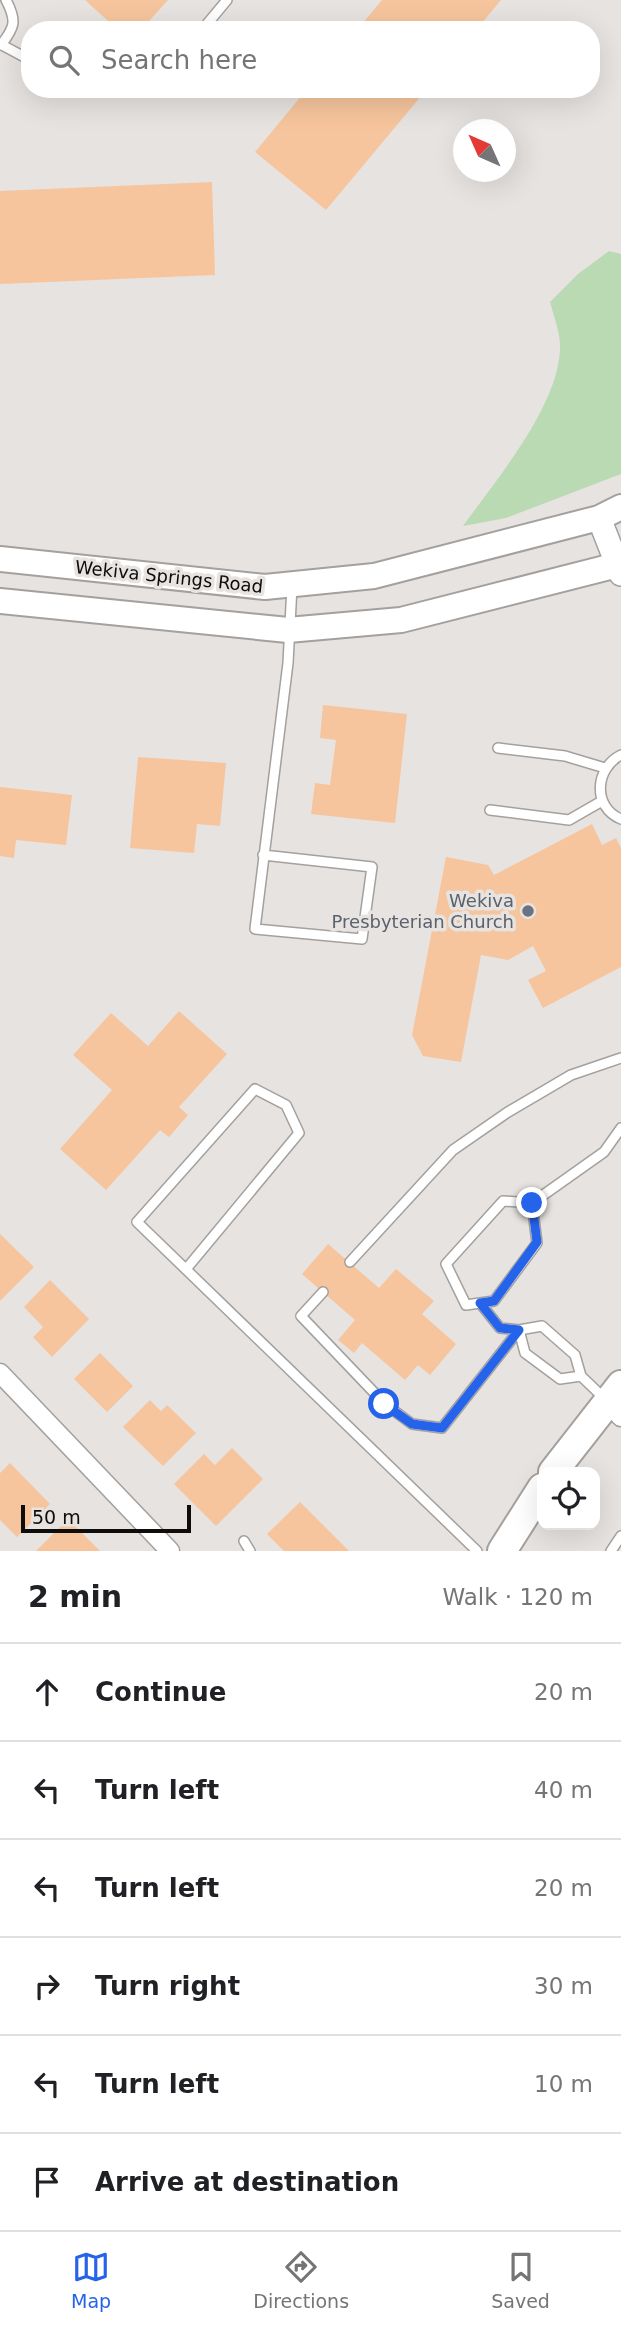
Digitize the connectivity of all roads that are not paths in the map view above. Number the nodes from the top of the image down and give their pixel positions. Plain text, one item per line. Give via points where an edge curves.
1 (6, 0) edge
2 (227, 0) edge
3 (210, 21) edge
4 (1, 44) edge
5 (21, 55) edge
6 (621, 507) edge
7 (598, 518) junction
8 (0, 559) edge
9 (620, 568) edge
10 (292, 585) junction
11 (0, 601) edge
12 (288, 630) junction
13 (498, 748) dead end
14 (621, 755) edge
15 (605, 768) junction
16 (602, 801) junction
17 (490, 810) dead end
18 (621, 819) edge
19 (263, 855) junction
20 (621, 1058) edge
21 (621, 1128) edge
22 (532, 1203) junction
23 (350, 1262) dead end
24 (187, 1268) junction
25 (323, 1292) dead end
26 (480, 1303) junction
27 (519, 1330) junction
28 (0, 1373) edge
29 (581, 1376) junction
30 (617, 1401) edge
31 (558, 1467) edge
32 (537, 1496) edge
33 (621, 1536) edge
34 (244, 1541) dead end
35 (170, 1551) edge
36 (250, 1551) edge
37 (477, 1551) edge
38 (502, 1551) edge
39 (611, 1551) edge

1 - 4 lane via 13,13 13,29
2 - 3 lane
4 - 5 lane
6 - 7 main road, Wekiva Springs Road
7 - 9 street
7 - 10 main road, Wekiva Springs Road via 374,576
8 - 10 main road, Wekiva Springs Road via 265,587
9 - 12 main road via 401,620
10 - 12 lane
11 - 12 main road
12 - 19 lane via 288,663
13 - 15 lane via 565,756
14 - 15 lane
15 - 16 lane via 600,779
16 - 17 lane via 569,820
16 - 18 lane
19 - 19 lane via 255,929 362,939 372,867
20 - 23 lane via 571,1075 453,1150
21 - 22 lane via 604,1152
22 - 26 lane via 537,1242 494,1301
22 - 26 lane via 503,1201 446,1264 467,1305
24 - 24 lane via 137,1222 255,1089 286,1105 299,1133
24 - 37 lane
25 - 27 lane via 301,1316 384,1404 412,1424 442,1428
26 - 27 lane via 500,1328
27 - 29 lane via 525,1353 560,1379
27 - 29 lane via 542,1326 575,1355
28 - 35 street
29 - 30 lane
30 - 31 main road
32 - 38 main road
33 - 39 lane
34 - 36 lane

